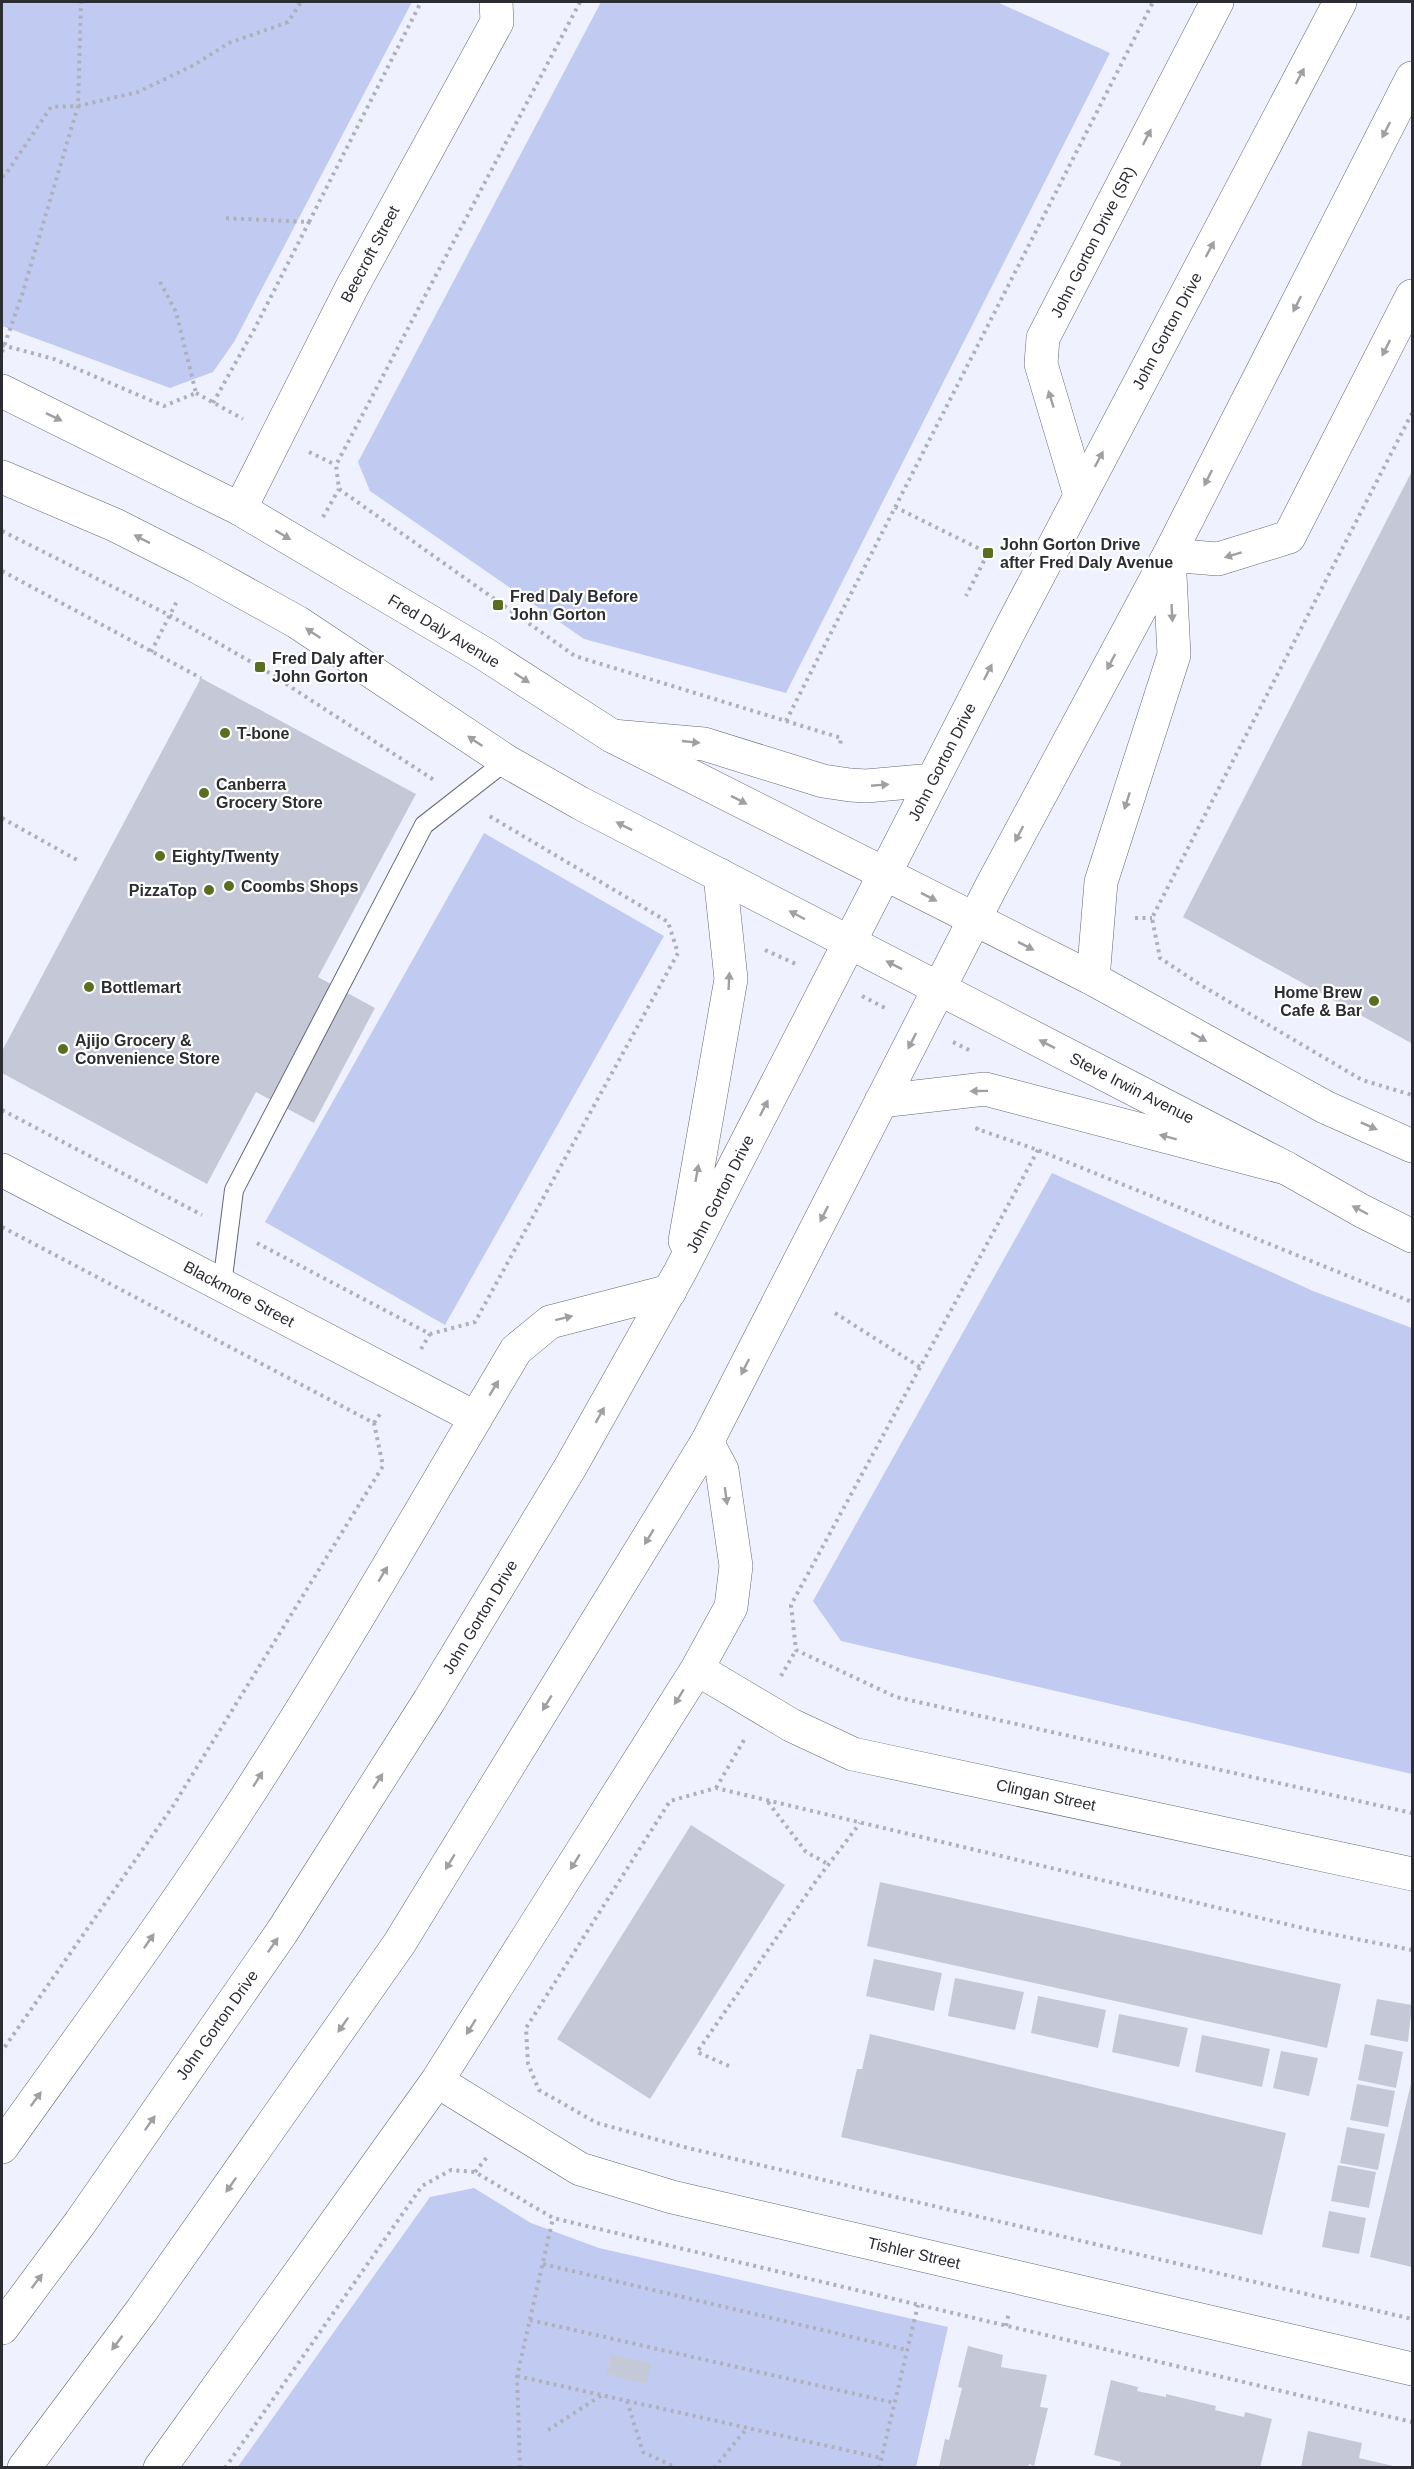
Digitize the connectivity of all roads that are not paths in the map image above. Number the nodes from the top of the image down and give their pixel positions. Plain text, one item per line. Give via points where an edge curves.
1 (496, 2) edge
2 (1217, 2) edge
3 (1340, 2) edge
4 (1413, 78) edge
5 (1413, 296) edge
6 (2, 391) edge
7 (2, 477) edge
8 (1080, 495) junction
9 (240, 509) junction
10 (1169, 555) junction
11 (612, 736) junction
12 (506, 761) junction
13 (933, 780) junction
14 (885, 874) junction
15 (720, 875) junction
16 (974, 919) junction
17 (849, 942) junction
18 (1093, 979) junction
19 (939, 988) junction
20 (881, 1101) junction
21 (1413, 1146) edge
22 (1286, 1168) junction
23 (2, 1170) edge
24 (1413, 1236) edge
25 (675, 1282) junction
26 (222, 1285) junction
27 (476, 1418) junction
28 (707, 1442) junction
29 (697, 1669) junction
30 (1413, 1874) edge
31 (437, 2081) junction
32 (2, 2147) edge
33 (2, 2328) edge
34 (1413, 2369) edge
35 (24, 2468) edge
36 (160, 2468) edge

1 - 9 street, Beecroft Street via 497,22 351,289
8 -> 2 street, John Gorton Drive (SR) via 1041,364 1043,338
8 -> 3 street, John Gorton Drive
4 -> 10 street
5 -> 10 street via 1289,537 1218,560
6 -> 9 street, Fred Daly Avenue
12 -> 7 street via 297,622 115,525
13 -> 8 street, John Gorton Drive
9 -> 11 street, Fred Daly Avenue via 483,653
10 -> 16 street
10 -> 18 street via 1174,655 1101,882
11 -> 13 street via 704,744 823,781 850,785
11 -> 14 street, Fred Daly Avenue
15 -> 12 street
12 - 26 lane via 424,825 234,1190
13 - 14 street, John Gorton Drive
14 -> 16 street
14 - 17 street, John Gorton Drive
17 -> 15 street
25 -> 15 street via 730,979
16 -> 18 street
16 - 19 street
19 -> 17 street, Steve Irwin Avenue
25 -> 17 street, John Gorton Drive
18 -> 21 street via 1325,1107
19 -> 20 street
22 -> 19 street, Steve Irwin Avenue
22 -> 20 street via 984,1089
20 -> 28 street
24 -> 22 street, Steve Irwin Avenue
23 - 26 street, Blackmore Street
27 -> 25 street via 516,1350 550,1322
33 -> 25 street, John Gorton Drive via 80,2223 282,1932 429,1701 571,1466
26 - 27 street, Blackmore Street
32 -> 27 street via 240,1807
28 -> 29 street via 722,1470 736,1566 731,1607
28 -> 35 street via 399,1944 142,2310
29 - 30 street, Clingan Street via 790,1725 853,1754
29 -> 31 street
31 - 34 street, Tishler Street via 580,2169 672,2197
31 - 36 street

